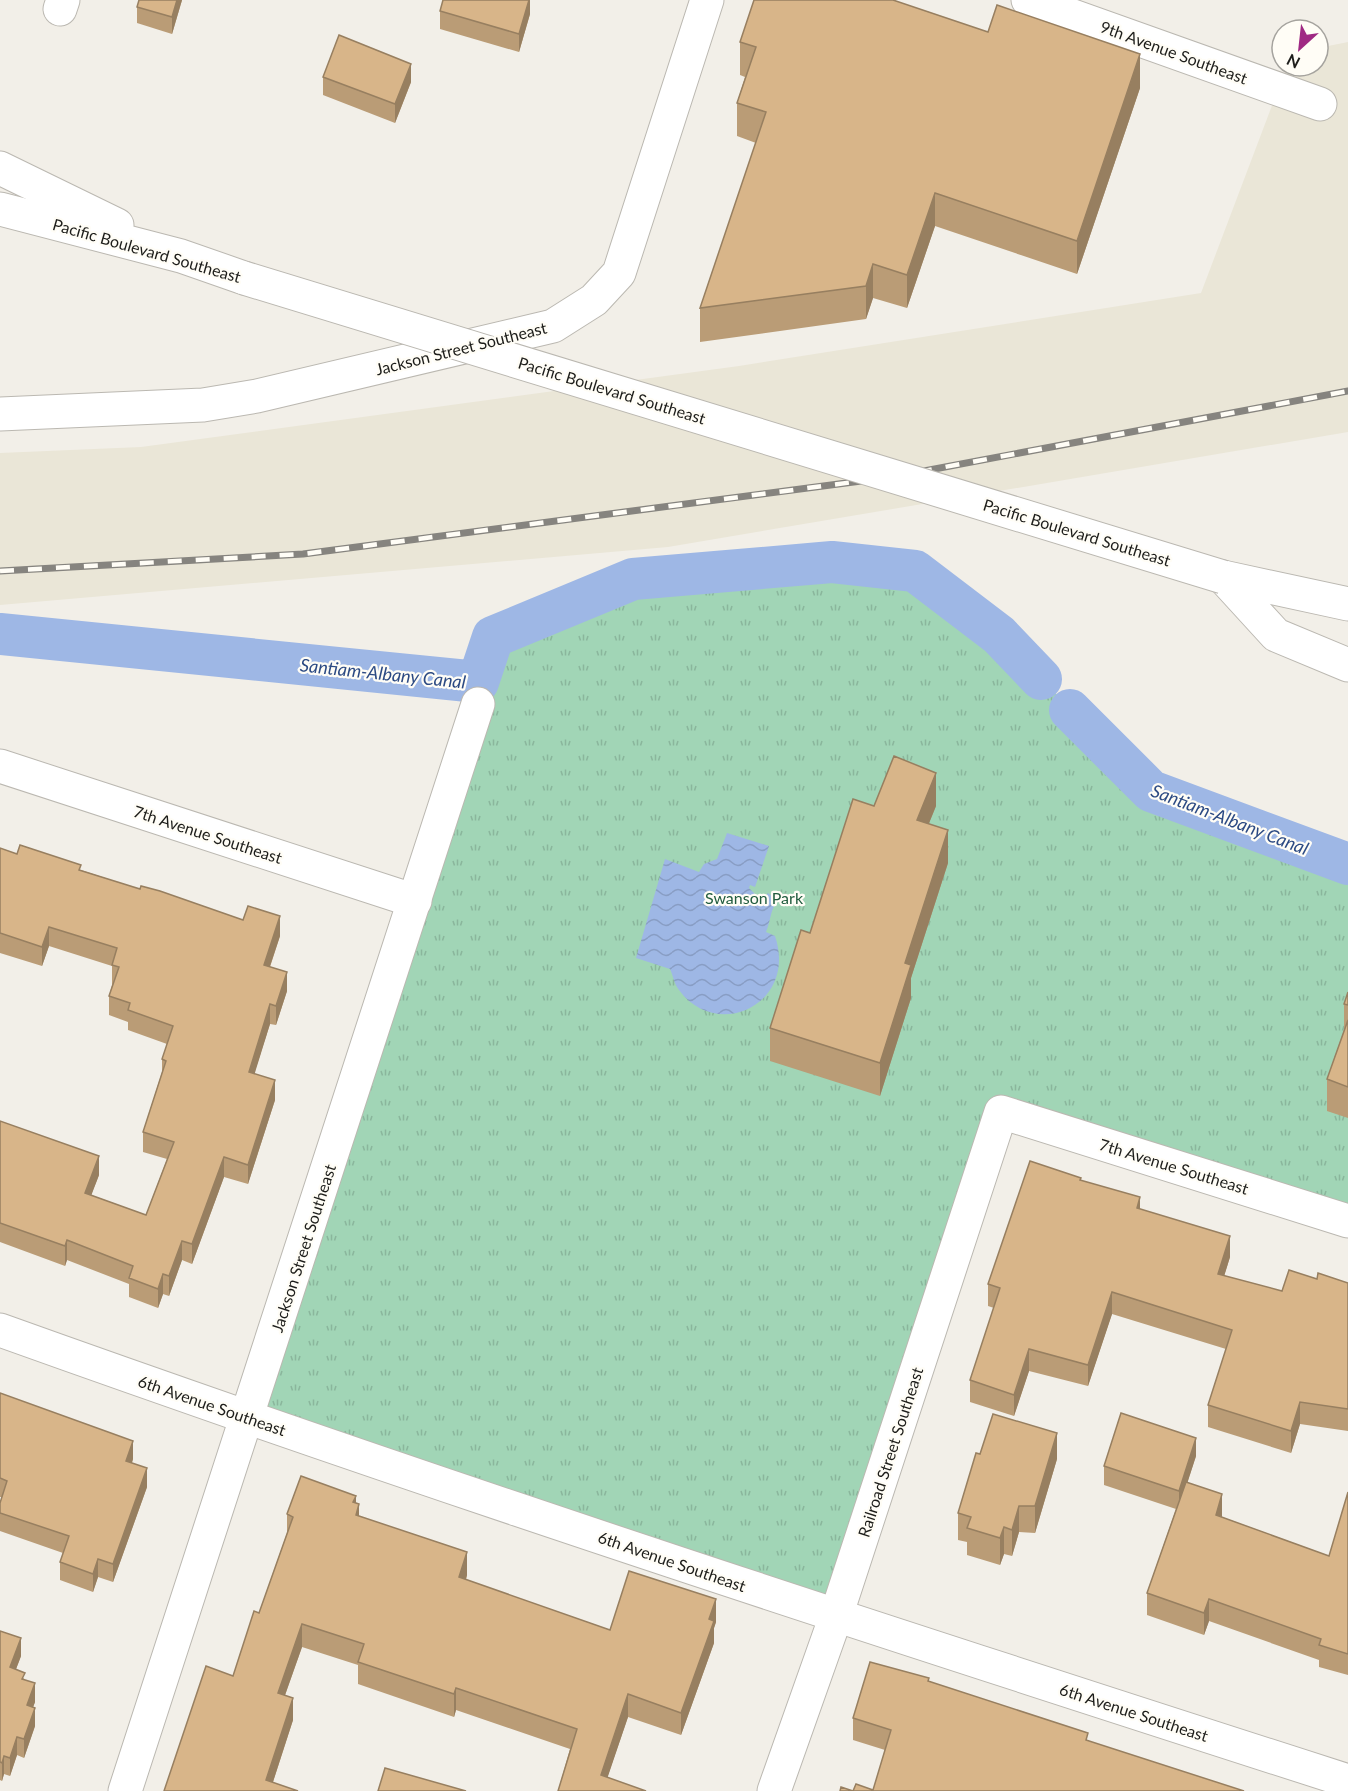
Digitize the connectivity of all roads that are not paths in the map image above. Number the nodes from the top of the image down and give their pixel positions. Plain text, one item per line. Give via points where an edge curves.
1 (707, 0) edge
2 (1028, 0) edge
3 (1320, 104) dead end
4 (0, 168) edge
5 (0, 209) edge
6 (181, 256) junction
7 (0, 414) edge
8 (1223, 577) junction
9 (1348, 582) edge
10 (1348, 604) edge
11 (1348, 665) edge
12 (478, 704) dead end
13 (0, 766) edge
14 (415, 901) junction
15 (1001, 1112) joint
16 (1348, 1221) edge
17 (0, 1330) edge
18 (248, 1419) junction
19 (836, 1616) junction
20 (1348, 1781) edge
21 (125, 1791) edge
22 (774, 1791) edge

1 - 7 main road, Jackson Street Southeast via 619,273 594,300 553,326 257,396 202,405
2 - 3 main road, 9th Avenue Southeast
4 - 6 main road
5 - 6 main road, Pacific Boulevard Southeast
6 - 8 main road, Pacific Boulevard Southeast, bridge
8 - 9 main road
8 - 10 main road
8 - 11 main road via 1276,635
12 - 14 main road, Jackson Street Southeast
13 - 14 main road, 7th Avenue Southeast
14 - 18 main road, Jackson Street Southeast
15 - 16 main road, 7th Avenue Southeast
15 - 19 main road, Railroad Street Southeast
17 - 18 main road, 6th Avenue Southeast
18 - 19 main road, 6th Avenue Southeast
18 - 21 main road, Jackson Street Southeast
19 - 20 main road, 6th Avenue Southeast
19 - 22 main road, Railroad Street Southeast

